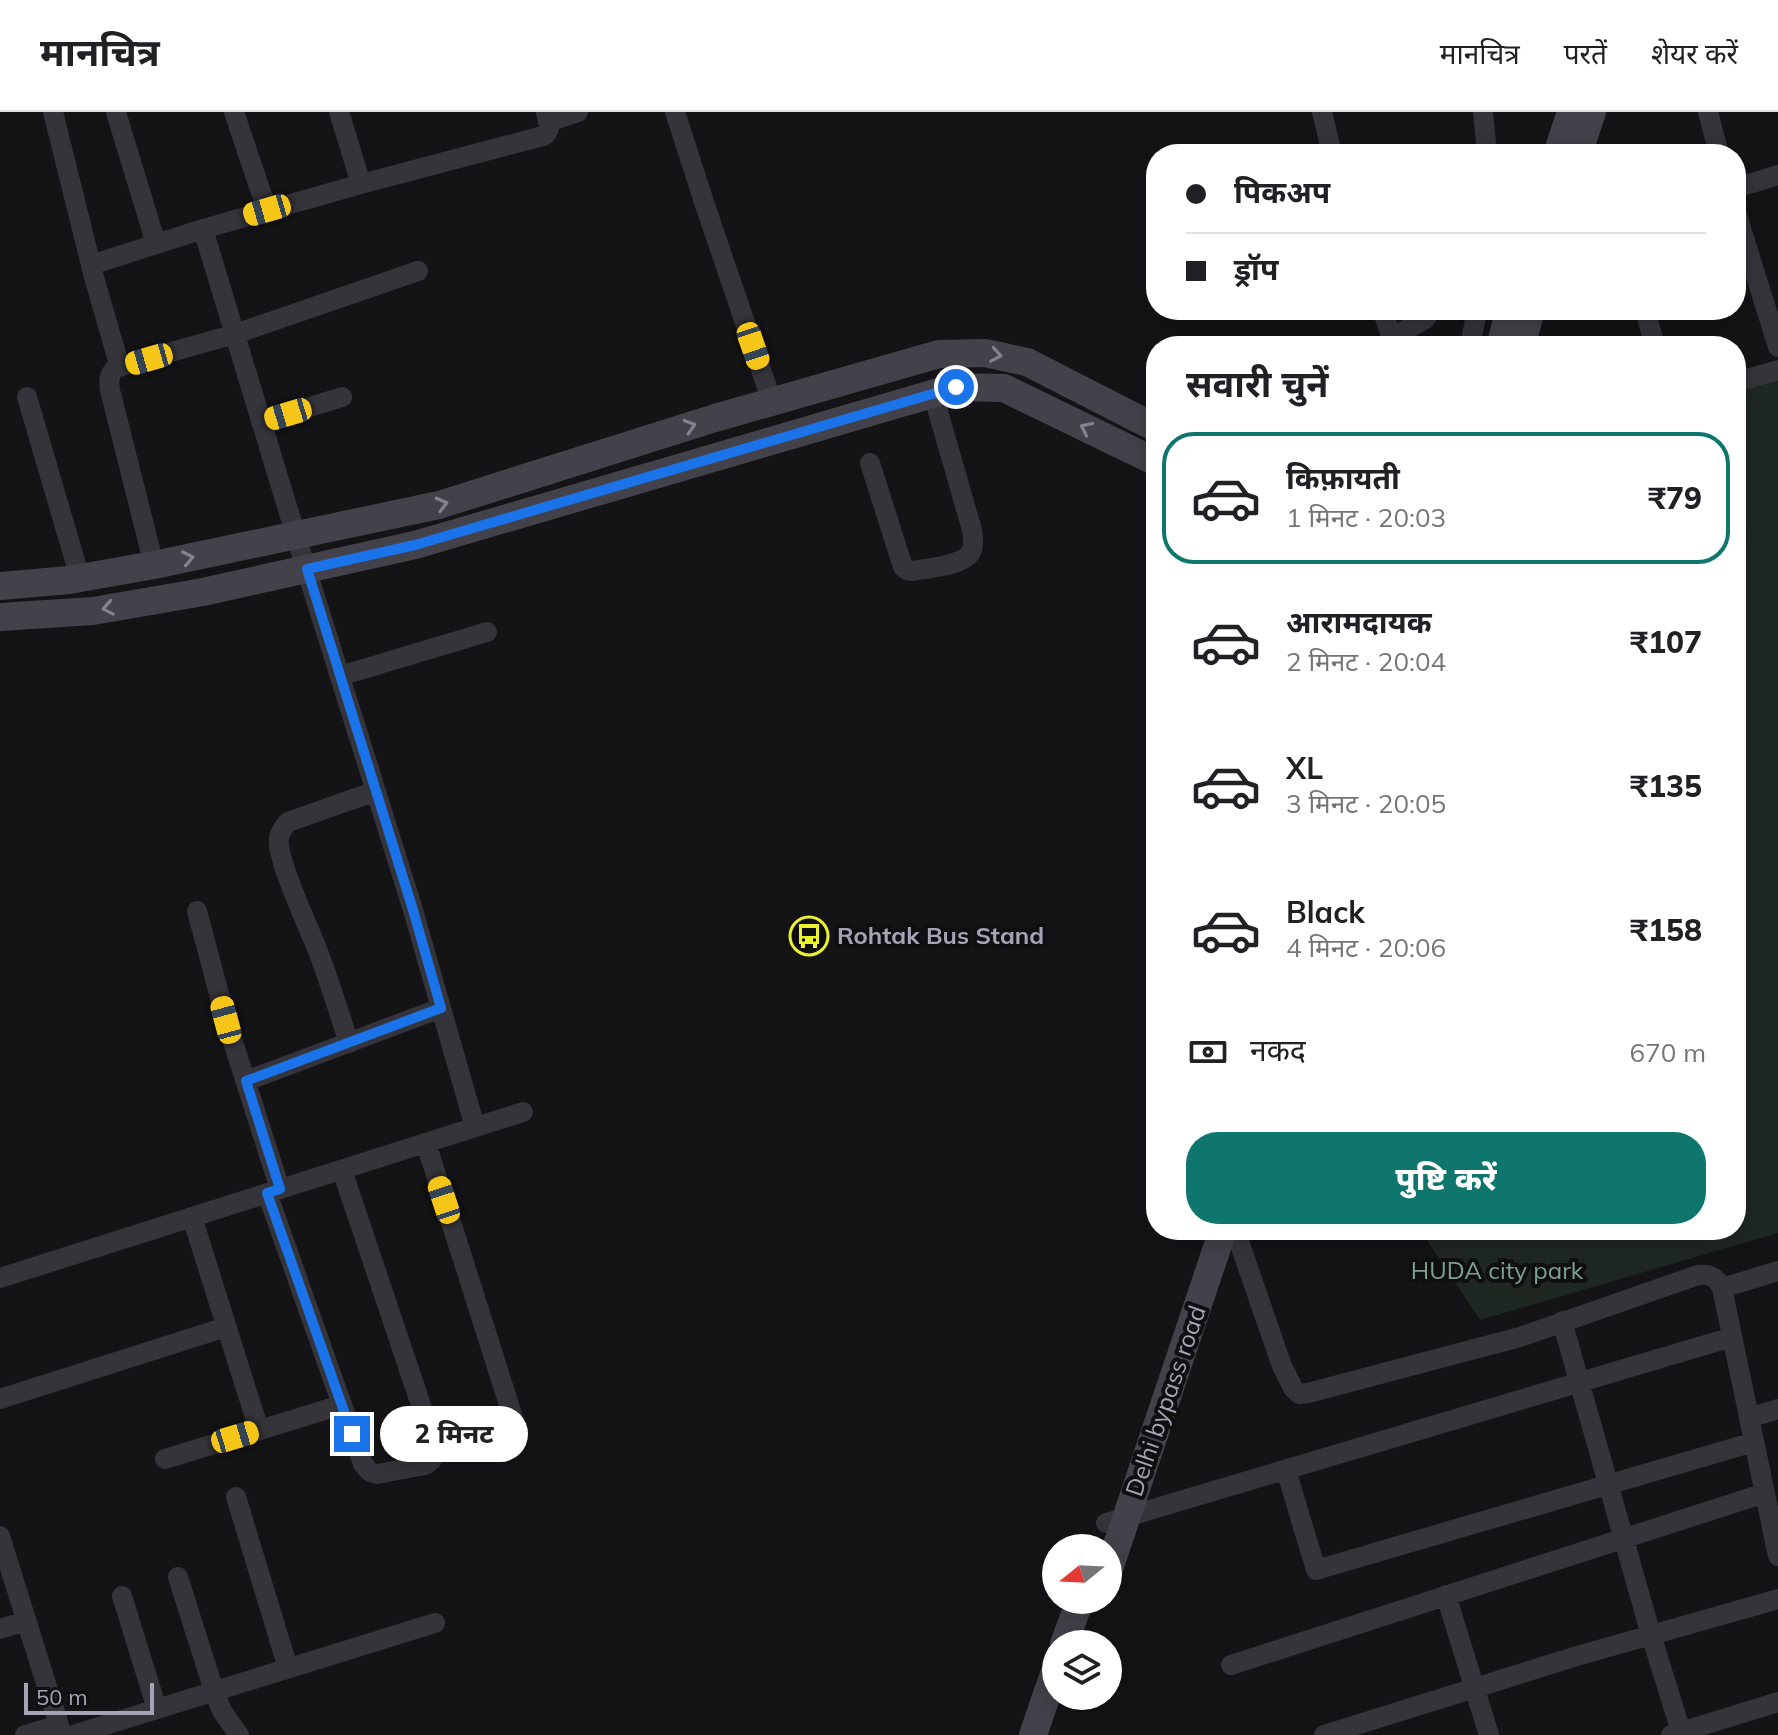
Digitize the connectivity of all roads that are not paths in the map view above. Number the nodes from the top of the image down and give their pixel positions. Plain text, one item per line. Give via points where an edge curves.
1 (53, 112) edge
2 (116, 112) edge
3 (234, 112) edge
4 (339, 112) edge
5 (578, 112) edge
6 (675, 112) edge
7 (1322, 112) edge
8 (1483, 112) edge
9 (1571, 112) edge
10 (1592, 112) edge
11 (1708, 112) edge
12 (547, 117) edge
13 (1330, 144) edge
14 (1486, 144) edge
15 (1560, 144) edge
16 (1581, 144) edge
17 (1716, 144) edge
18 (1778, 175) edge
19 (361, 184) junction
20 (1746, 185) edge
21 (267, 210) junction
22 (203, 229) junction
23 (156, 244) junction
24 (1746, 244) edge
25 (91, 265) junction
26 (418, 271) dead end
27 (1423, 320) edge
28 (235, 334) junction
29 (1398, 336) edge
30 (1778, 347) edge
31 (120, 367) junction
32 (1778, 370) edge
33 (1746, 379) edge
34 (933, 394) junction
35 (27, 397) dead end
36 (342, 397) dead end
37 (772, 402) junction
38 (261, 422) junction
39 (1146, 423) edge
40 (1146, 457) edge
41 (870, 463) dead end
42 (296, 536) junction
43 (154, 565) junction
44 (307, 569) junction
45 (80, 578) junction
46 (0, 586) edge
47 (0, 617) edge
48 (487, 632) dead end
49 (340, 676) junction
50 (376, 791) junction
51 (197, 911) dead end
52 (441, 1008) junction
53 (349, 1043) junction
54 (246, 1081) junction
55 (523, 1112) dead end
56 (475, 1127) junction
57 (426, 1143) junction
58 (342, 1170) junction
59 (274, 1191) junction
60 (192, 1217) junction
61 (1201, 1240) edge
62 (1219, 1240) edge
63 (1238, 1240) edge
64 (1778, 1271) edge
65 (0, 1278) edge
66 (1722, 1288) junction
67 (1562, 1321) junction
68 (226, 1327) junction
69 (1732, 1337) junction
70 (1580, 1383) junction
71 (0, 1399) edge
72 (341, 1405) junction
73 (1778, 1409) edge
74 (1749, 1418) junction
75 (259, 1430) junction
76 (517, 1430) dead end
77 (1754, 1442) junction
78 (165, 1459) dead end
79 (1286, 1470) junction
80 (1608, 1485) junction
81 (1765, 1493) junction
82 (236, 1497) dead end
83 (1110, 1529) edge
84 (1775, 1532) edge
85 (0, 1536) edge
86 (1624, 1538) junction
87 (1778, 1556) edge
88 (178, 1577) dead end
89 (1446, 1595) junction
90 (122, 1596) dead end
91 (1778, 1599) edge
92 (26, 1621) junction
93 (435, 1623) dead end
94 (0, 1629) edge
95 (1651, 1635) junction
96 (1231, 1665) dead end
97 (288, 1668) junction
98 (1475, 1688) junction
99 (214, 1691) junction
100 (1778, 1702) edge
101 (157, 1709) junction
102 (1042, 1709) edge
103 (1061, 1710) edge
104 (65, 1732) edge
105 (1678, 1734) edge
106 (25, 1735) edge
107 (239, 1735) edge
108 (1033, 1735) edge
109 (1053, 1735) edge
110 (1324, 1735) edge
111 (1489, 1735) edge

1 - 25 street
2 - 23 street
3 - 21 street
4 - 19 street
5 - 12 street
6 - 37 street
7 - 13 street
8 - 14 street
9 - 15 main road
10 - 16 main road
11 - 17 street
12 - 19 street via 549,129 543,136
18 - 20 street
19 - 21 street
21 - 22 street
22 - 23 street
22 - 28 street
23 - 25 street
24 - 30 street
25 - 31 street
26 - 28 street
27 - 29 street
28 - 31 street
28 - 38 street
31 - 43 street via 109,377 110,390
32 - 33 street
40 -> 34 main road via 1004,388 956,387
34 - 41 street via 972,530 968,557 912,571 903,567
34 - 44 main road via 415,545
35 - 45 street
36 - 38 street
37 -> 39 main road via 939,354 985,353 1027,362
42 -> 37 main road via 439,505
38 - 42 street
43 -> 42 main road
42 - 44 street
43 - 45 main road
44 -> 47 main road via 93,611
44 - 49 street
45 - 46 main road
48 - 49 street
49 - 50 street
50 - 52 street
50 - 53 street via 288,822 279,836 288,877
51 - 54 street
52 - 53 street
52 - 56 street
53 - 54 street
54 - 59 street
55 - 56 street
56 - 57 street
57 - 58 street
57 - 76 street
58 - 59 street
58 - 72 street via 435,1447 432,1461 370,1472
59 - 60 street
59 - 72 street
60 - 65 street
60 - 68 street
61 - 83 main road, Delhi bypass road
62 - 83 main road, Delhi bypass road
63 - 67 street via 1282,1366 1299,1394 1520,1337
64 - 66 street
66 - 67 street via 1717,1279 1698,1275
66 - 69 street
67 - 70 street
68 - 71 street
68 - 75 street
69 - 70 street
69 - 74 street
70 - 79 street
70 - 80 street
72 - 75 street
73 - 74 street
74 - 77 street
75 - 78 street
77 - 80 street
77 - 81 street
79 - 80 street via 1316,1570
79 - 83 street
80 - 86 street
81 - 84 street
81 - 86 street
82 - 97 street
84 - 87 street
85 - 92 street
86 - 89 street
86 - 95 street
88 - 99 street
89 - 96 street
89 - 98 street
90 - 101 street
91 - 95 street
92 - 94 street
92 - 104 street
93 - 97 street
95 - 98 street
95 - 105 street
97 - 99 street
98 - 110 street
98 - 111 street
99 - 101 street
99 - 107 street
100 - 105 street
101 - 104 street
102 - 108 main road
103 - 109 main road
104 - 106 street

